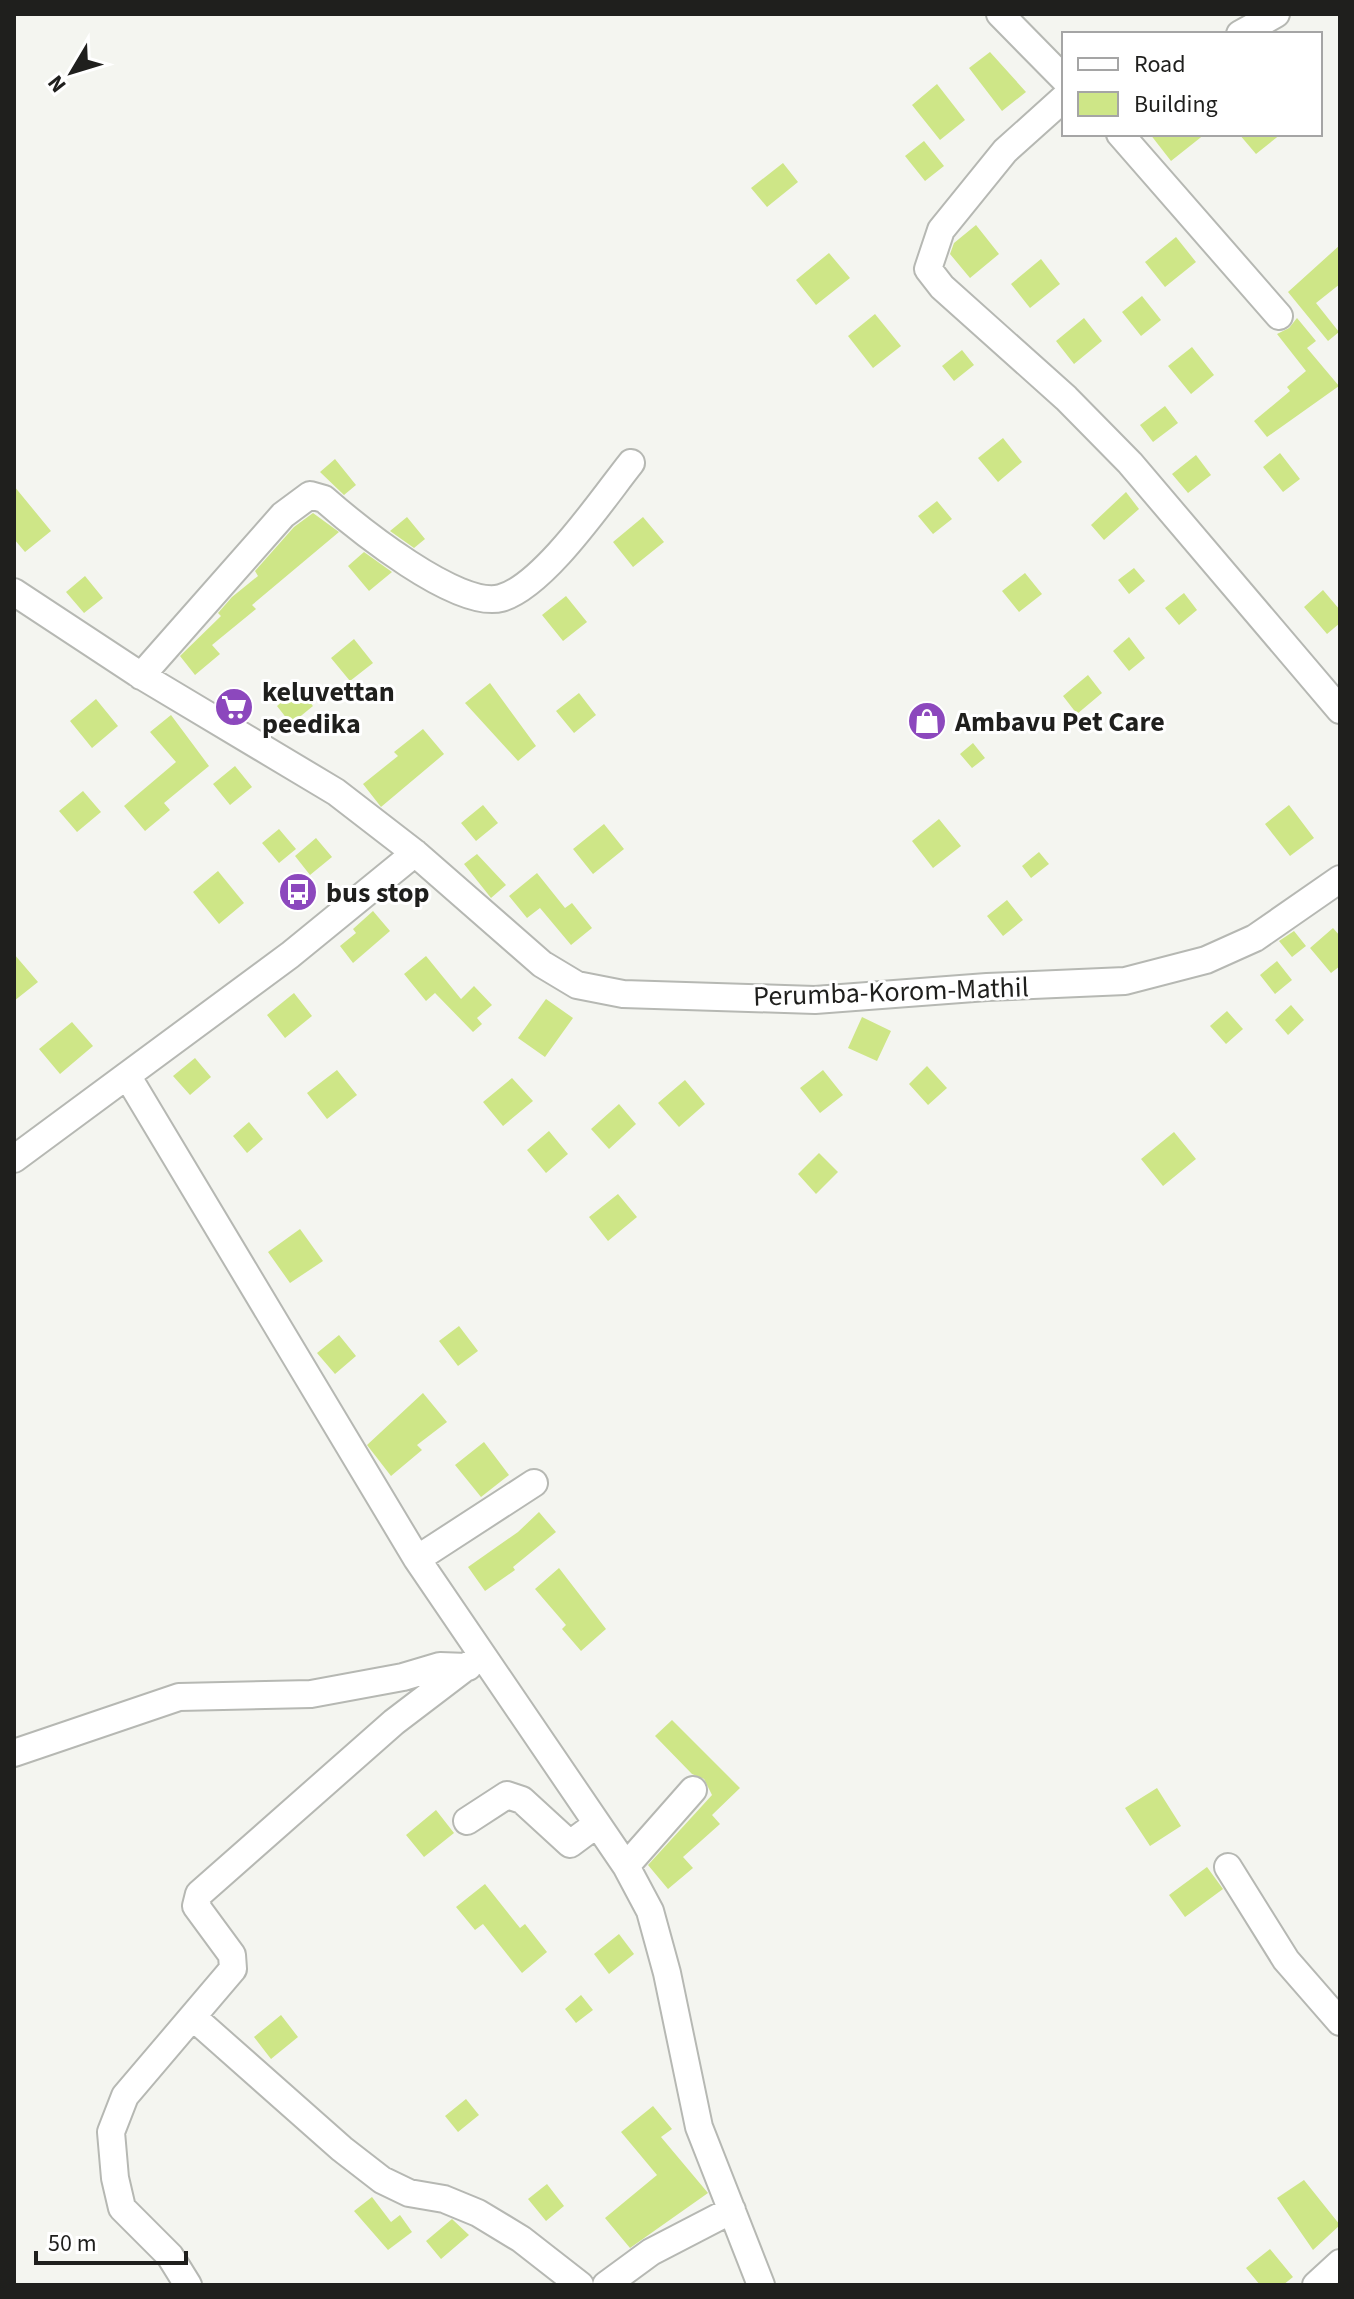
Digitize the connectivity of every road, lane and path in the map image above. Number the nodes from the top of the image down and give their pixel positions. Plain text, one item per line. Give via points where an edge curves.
1 (1000, 14) edge
2 (1276, 14) edge
3 (1244, 32) edge
4 (1062, 77) edge
5 (1062, 100) edge
6 (1122, 136) edge
7 (1279, 316) dead end
8 (631, 463) dead end
9 (14, 592) edge
10 (141, 676) junction
11 (1340, 710) edge
12 (415, 853) junction
13 (1340, 879) edge
14 (128, 1077) junction
15 (14, 1159) edge
16 (534, 1483) dead end
17 (417, 1559) junction
18 (475, 1661) junction
19 (14, 1753) edge
20 (693, 1790) dead end
21 (467, 1821) dead end
22 (597, 1824) junction
23 (626, 1866) junction
24 (1228, 1867) dead end
25 (194, 2018) junction
26 (1340, 2022) edge
27 (732, 2210) junction
28 (188, 2285) edge
29 (580, 2285) edge
30 (606, 2285) edge
31 (761, 2285) edge

1 - 4 street
2 - 3 street
5 - 11 street via 1005,151 941,230 928,269 1130,463
6 - 7 street
8 - 10 street via 556,557 501,598 476,598 393,555 324,499 310,495 283,515
9 - 10 street, Perumba-Korom-Mathil
10 - 12 street, Perumba-Korom-Mathil via 336,792
12 - 13 street, Perumba-Korom-Mathil via 542,964 577,985 623,994 786,999 1125,981 1206,960 1255,938
12 - 14 street
14 - 15 street
14 - 17 street
16 - 17 street
17 - 18 street
18 - 19 street via 311,1694 179,1697
18 - 22 street
18 - 25 street via 394,1722 199,1894 196,1906 232,1955 233,1969
20 - 23 street
21 - 22 street via 507,1795 522,1800 570,1844
22 - 23 street
23 - 27 street via 650,1911 699,2127
24 - 26 street via 1286,1960
25 - 28 street via 125,2096 111,2132 122,2208 170,2256
25 - 29 street via 382,2180 478,2213
27 - 30 street via 651,2252
27 - 31 street

